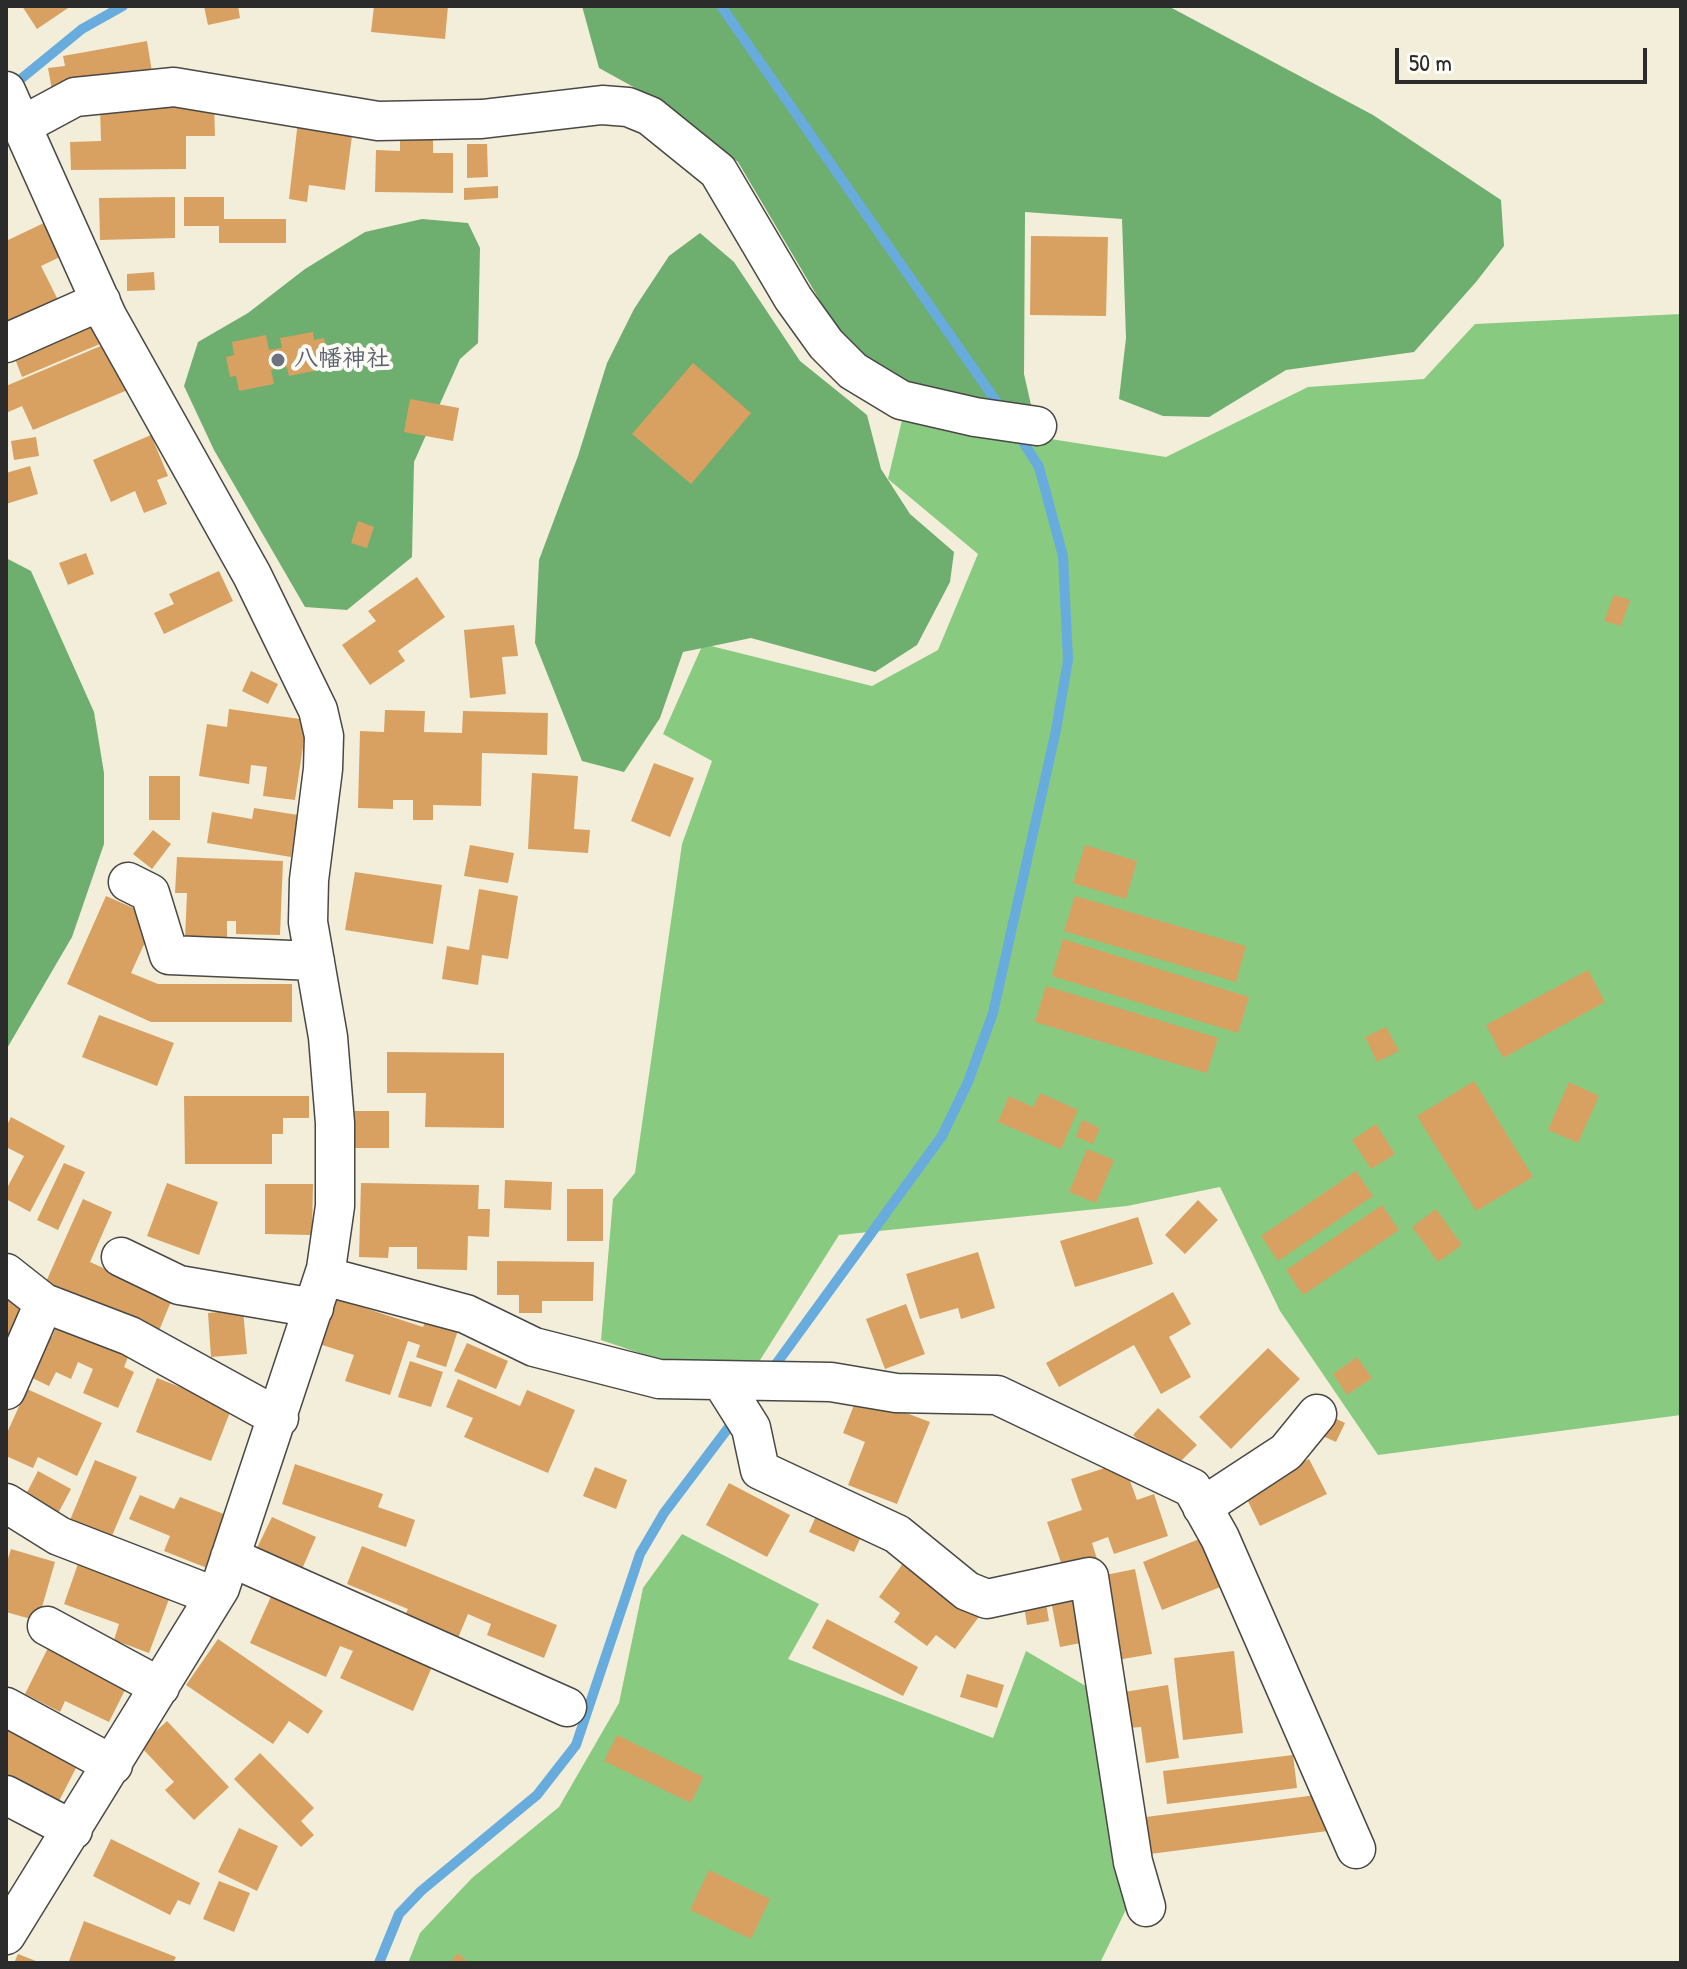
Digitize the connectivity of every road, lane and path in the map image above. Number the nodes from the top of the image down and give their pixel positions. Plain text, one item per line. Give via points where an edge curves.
1 (14, 106) edge
2 (101, 301) junction
3 (6, 343) edge
4 (1037, 426) dead end
5 (128, 882) dead end
6 (315, 961) junction
7 (121, 1257) dead end
8 (6, 1273) edge
9 (319, 1292) junction
10 (44, 1303) junction
11 (722, 1382) junction
12 (6, 1390) edge
13 (1317, 1414) dead end
14 (279, 1418) junction
15 (1202, 1507) junction
16 (13, 1517) edge
17 (230, 1557) junction
18 (214, 1596) junction
19 (47, 1626) dead end
20 (160, 1687) junction
21 (6, 1707) edge
22 (567, 1707) dead end
23 (113, 1765) junction
24 (6, 1795) edge
25 (73, 1830) junction
26 (1356, 1849) dead end
27 (19, 1893) edge
28 (1146, 1907) dead end
29 (6, 1935) edge

1 - 2 street
1 - 4 street via 174,87 378,121 628,107 650,116 718,171 793,298 853,371 901,400
2 - 3 street
2 - 6 street via 252,575 318,710 323,769 308,922
5 - 6 street via 150,893 169,955
6 - 9 street via 335,1123 335,1206
7 - 9 street via 179,1285
8 - 10 street
9 - 11 street via 466,1314 534,1347 659,1379
9 - 14 street
10 - 12 street
10 - 14 street via 130,1336
11 - 15 street via 831,1382 896,1393 997,1395 1192,1488
11 - 28 street via 751,1428 760,1470 897,1534 967,1591 987,1599 1089,1577 1133,1862
13 - 15 street via 1286,1452
14 - 17 street
15 - 26 street
16 - 18 street
17 - 18 street
17 - 22 street
18 - 20 street
19 - 20 street
20 - 23 street
21 - 23 street
23 - 25 street
24 - 25 street
25 - 27 street
27 - 29 street

